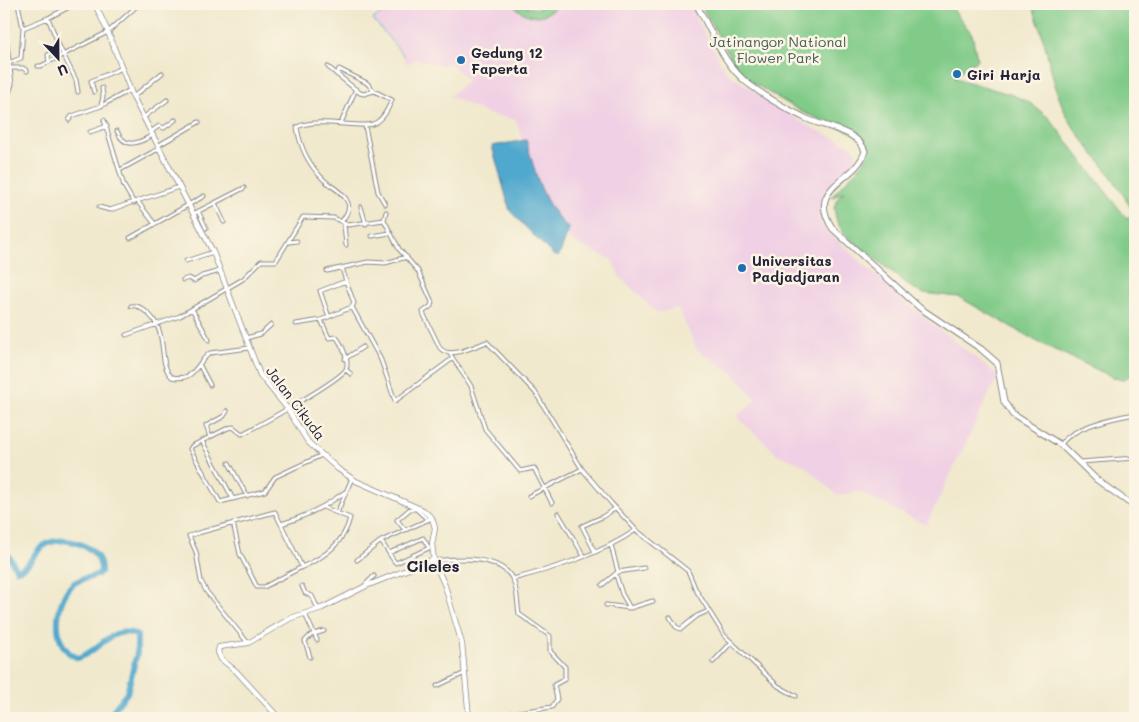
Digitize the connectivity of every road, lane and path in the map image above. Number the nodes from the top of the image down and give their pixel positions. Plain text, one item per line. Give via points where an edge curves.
1 (8, 4) edge
2 (18, 4) edge
3 (76, 4) edge
4 (95, 4) edge
5 (139, 4) edge
6 (696, 4) edge
7 (48, 18) junction
8 (23, 28) junction
9 (108, 32) junction
10 (60, 48) junction
11 (63, 54) junction
12 (49, 62) junction
13 (9, 63) junction
14 (38, 66) dead end
15 (328, 67) dead end
16 (11, 68) junction
17 (122, 68) junction
18 (27, 71) dead end
19 (162, 73) dead end
20 (337, 75) junction
21 (102, 88) dead end
22 (356, 89) junction
23 (130, 90) junction
24 (78, 92) dead end
25 (94, 92) dead end
26 (374, 92) junction
27 (133, 97) junction
28 (167, 100) dead end
29 (101, 106) junction
30 (4, 108) edge
31 (144, 117) junction
32 (69, 120) dead end
33 (104, 120) dead end
34 (175, 120) dead end
35 (199, 122) dead end
36 (341, 123) junction
37 (107, 126) junction
38 (365, 126) junction
39 (117, 131) dead end
40 (90, 132) dead end
41 (153, 133) junction
42 (160, 147) junction
43 (120, 170) junction
44 (179, 187) junction
45 (244, 188) dead end
46 (204, 196) dead end
47 (138, 202) junction
48 (134, 203) junction
49 (215, 203) junction
50 (385, 204) dead end
51 (188, 205) junction
52 (99, 207) dead end
53 (361, 207) dead end
54 (198, 211) junction
55 (386, 212) dead end
56 (193, 214) junction
57 (384, 220) junction
58 (224, 222) dead end
59 (343, 223) junction
60 (154, 224) junction
61 (366, 224) junction
62 (206, 228) dead end
63 (390, 233) junction
64 (372, 236) dead end
65 (130, 238) dead end
66 (297, 241) dead end
67 (288, 242) junction
68 (346, 245) dead end
69 (213, 252) junction
70 (407, 257) junction
71 (186, 261) dead end
72 (342, 268) junction
73 (220, 271) junction
74 (327, 271) dead end
75 (183, 280) dead end
76 (346, 281) junction
77 (228, 289) junction
78 (131, 306) dead end
79 (352, 306) junction
80 (192, 309) junction
81 (328, 317) junction
82 (321, 320) junction
83 (296, 324) dead end
84 (156, 325) junction
85 (271, 325) dead end
86 (126, 335) dead end
87 (246, 338) junction
88 (209, 340) dead end
89 (363, 347) dead end
90 (249, 348) junction
91 (450, 354) junction
92 (345, 359) junction
93 (452, 359) junction
94 (199, 366) junction
95 (346, 370) junction
96 (351, 374) dead end
97 (210, 385) dead end
98 (287, 408) junction
99 (227, 411) dead end
100 (1135, 414) edge
101 (210, 437) junction
102 (202, 441) junction
103 (1061, 445) junction
104 (322, 455) junction
105 (1135, 458) edge
106 (1080, 462) junction
107 (229, 463) dead end
108 (582, 469) junction
109 (352, 478) junction
110 (544, 489) junction
111 (346, 491) junction
112 (247, 496) junction
113 (529, 496) dead end
114 (233, 499) junction
115 (552, 503) dead end
116 (322, 507) junction
117 (1135, 507) edge
118 (616, 508) junction
119 (338, 512) junction
120 (558, 514) dead end
121 (430, 519) junction
122 (233, 523) junction
123 (282, 524) junction
124 (405, 530) junction
125 (636, 530) junction
126 (381, 542) junction
127 (611, 545) junction
128 (595, 552) junction
129 (389, 553) junction
130 (584, 556) junction
131 (357, 560) dead end
132 (434, 560) junction
133 (302, 567) junction
134 (644, 568) dead end
135 (617, 574) junction
136 (374, 576) dead end
137 (513, 579) junction
138 (602, 585) dead end
139 (302, 586) dead end
140 (363, 588) junction
141 (653, 601) dead end
142 (606, 605) dead end
143 (630, 608) junction
144 (318, 609) junction
145 (708, 611) junction
146 (306, 614) junction
147 (670, 617) dead end
148 (324, 631) dead end
149 (314, 634) junction
150 (318, 640) dead end
151 (248, 643) junction
152 (731, 643) junction
153 (310, 657) dead end
154 (713, 662) dead end
155 (465, 673) junction
156 (437, 686) dead end
157 (796, 696) dead end
158 (279, 718) edge
159 (469, 718) edge
160 (479, 718) edge

1 - 13 street via 6,37
2 - 8 street
3 - 7 street
4 - 9 street, Jalan Cikuda
5 - 9 street
6 - 103 main road via 723,57 738,76 804,118 840,131 862,144 865,151 861,159 838,182 824,204 824,215 833,229 920,308 997,363 1008,410
7 - 8 street
7 - 10 street
8 - 13 street via 21,58
9 - 11 street
9 - 17 street, Jalan Cikuda
10 - 11 street
10 - 12 street via 50,53
11 - 12 street
11 - 24 street via 76,80
12 - 14 street
13 - 16 street
15 - 20 street
16 - 18 street
16 - 30 street via 12,84
17 - 23 street, Jalan Cikuda
17 - 25 street via 91,81
19 - 27 street
20 - 22 street
20 - 26 street via 339,69 368,82
21 - 29 street
22 - 26 street via 364,94
22 - 36 street
23 - 27 street, Jalan Cikuda
23 - 29 street
26 - 38 street via 392,100 377,123
27 - 31 street, Jalan Cikuda
28 - 31 street
29 - 32 street
31 - 41 street, Jalan Cikuda
33 - 37 street
34 - 41 street via 164,128 159,126
35 - 42 street
36 - 38 street
36 - 59 street via 326,122 297,128 309,162 347,201 348,212
37 - 40 street
37 - 43 street
38 - 50 street via 378,192
39 - 41 street via 120,138 131,144 140,143
41 - 42 street, Jalan Cikuda
42 - 43 street
42 - 44 street, Jalan Cikuda
43 - 48 street
44 - 47 street
44 - 51 street, Jalan Cikuda
45 - 49 street
46 - 51 street
47 - 48 street
47 - 60 street
48 - 52 street via 110,210
49 - 54 street
49 - 58 street
51 - 56 street, Jalan Cikuda
51 - 60 street
53 - 61 street
54 - 56 street
54 - 62 street
55 - 57 street
56 - 69 street, Jalan Cikuda
57 - 61 street
57 - 63 street
59 - 61 street
59 - 67 street via 329,217 303,217
59 - 68 street
60 - 65 street
63 - 64 street
63 - 70 street
66 - 67 street
67 - 77 street via 276,261 261,261
69 - 71 street
69 - 73 street, Jalan Cikuda
70 - 72 street
70 - 91 street via 418,271 432,302 424,312 425,319 440,348
72 - 74 street
72 - 76 street
73 - 75 street via 194,281 189,278
73 - 77 street, Jalan Cikuda
76 - 79 street via 354,303
76 - 81 street via 320,291
77 - 80 street
77 - 87 street, Jalan Cikuda
78 - 84 street via 151,315
79 - 81 street
79 - 93 street via 381,360 395,401
80 - 84 street
80 - 88 street
81 - 82 street
82 - 83 street
82 - 92 street via 330,338 337,338
84 - 86 street
84 - 94 street via 164,346 165,367 172,377 189,377
85 - 87 street via 260,334
87 - 90 street, Jalan Cikuda
89 - 92 street
90 - 94 street via 210,353
90 - 98 street, Jalan Cikuda via 260,375
91 - 93 street
91 - 108 street via 487,342 497,350 535,392
92 - 95 street
93 - 110 street via 471,386 485,429 520,471 534,468
94 - 97 street
95 - 96 street
95 - 98 street via 326,387
98 - 101 street via 242,434 231,427
98 - 104 street, Jalan Cikuda via 308,442
99 - 101 street via 206,426
100 - 103 street via 1074,432
101 - 102 street
102 - 114 street
102 - 114 street via 190,450 218,500
103 - 106 main road
104 - 109 street, Jalan Cikuda
104 - 112 street via 275,477 265,491
105 - 106 street
106 - 117 main road via 1103,485
107 - 112 street
108 - 110 street
108 - 118 street
109 - 111 street
109 - 121 street, Jalan Cikuda via 408,502 425,511
110 - 113 street
110 - 115 street
111 - 116 street
111 - 119 street
112 - 114 street
116 - 119 street
116 - 123 street
118 - 125 street
118 - 128 street via 582,526
119 - 133 street via 350,518 340,540 326,555
120 - 130 street
121 - 124 street
121 - 124 street via 416,509 410,509 397,520
121 - 132 street via 435,528
122 - 123 street via 273,512
122 - 133 street via 240,554 257,587 264,587
122 - 151 street via 189,538 206,591
123 - 133 street
124 - 126 street
125 - 127 street
125 - 145 street via 685,568
126 - 129 street
126 - 131 street
127 - 128 street
127 - 135 street
128 - 130 street
129 - 129 street via 423,538 429,548 396,563
130 - 137 street
132 - 137 street via 491,563
132 - 140 street
132 - 155 street via 459,631
134 - 135 street
135 - 138 street
135 - 143 street
136 - 140 street
137 - 160 street via 519,614 550,636 549,650 563,663 565,679 554,685 557,698 550,709
139 - 144 street
140 - 144 street
141 - 143 street
142 - 143 street
144 - 146 street
145 - 147 street via 681,628 676,627
145 - 152 street
146 - 149 street
146 - 151 street via 289,619
148 - 149 street
149 - 150 street
149 - 153 street via 304,642
151 - 158 street via 225,645 218,652
152 - 154 street
152 - 157 street via 778,686
155 - 156 street
155 - 159 street

